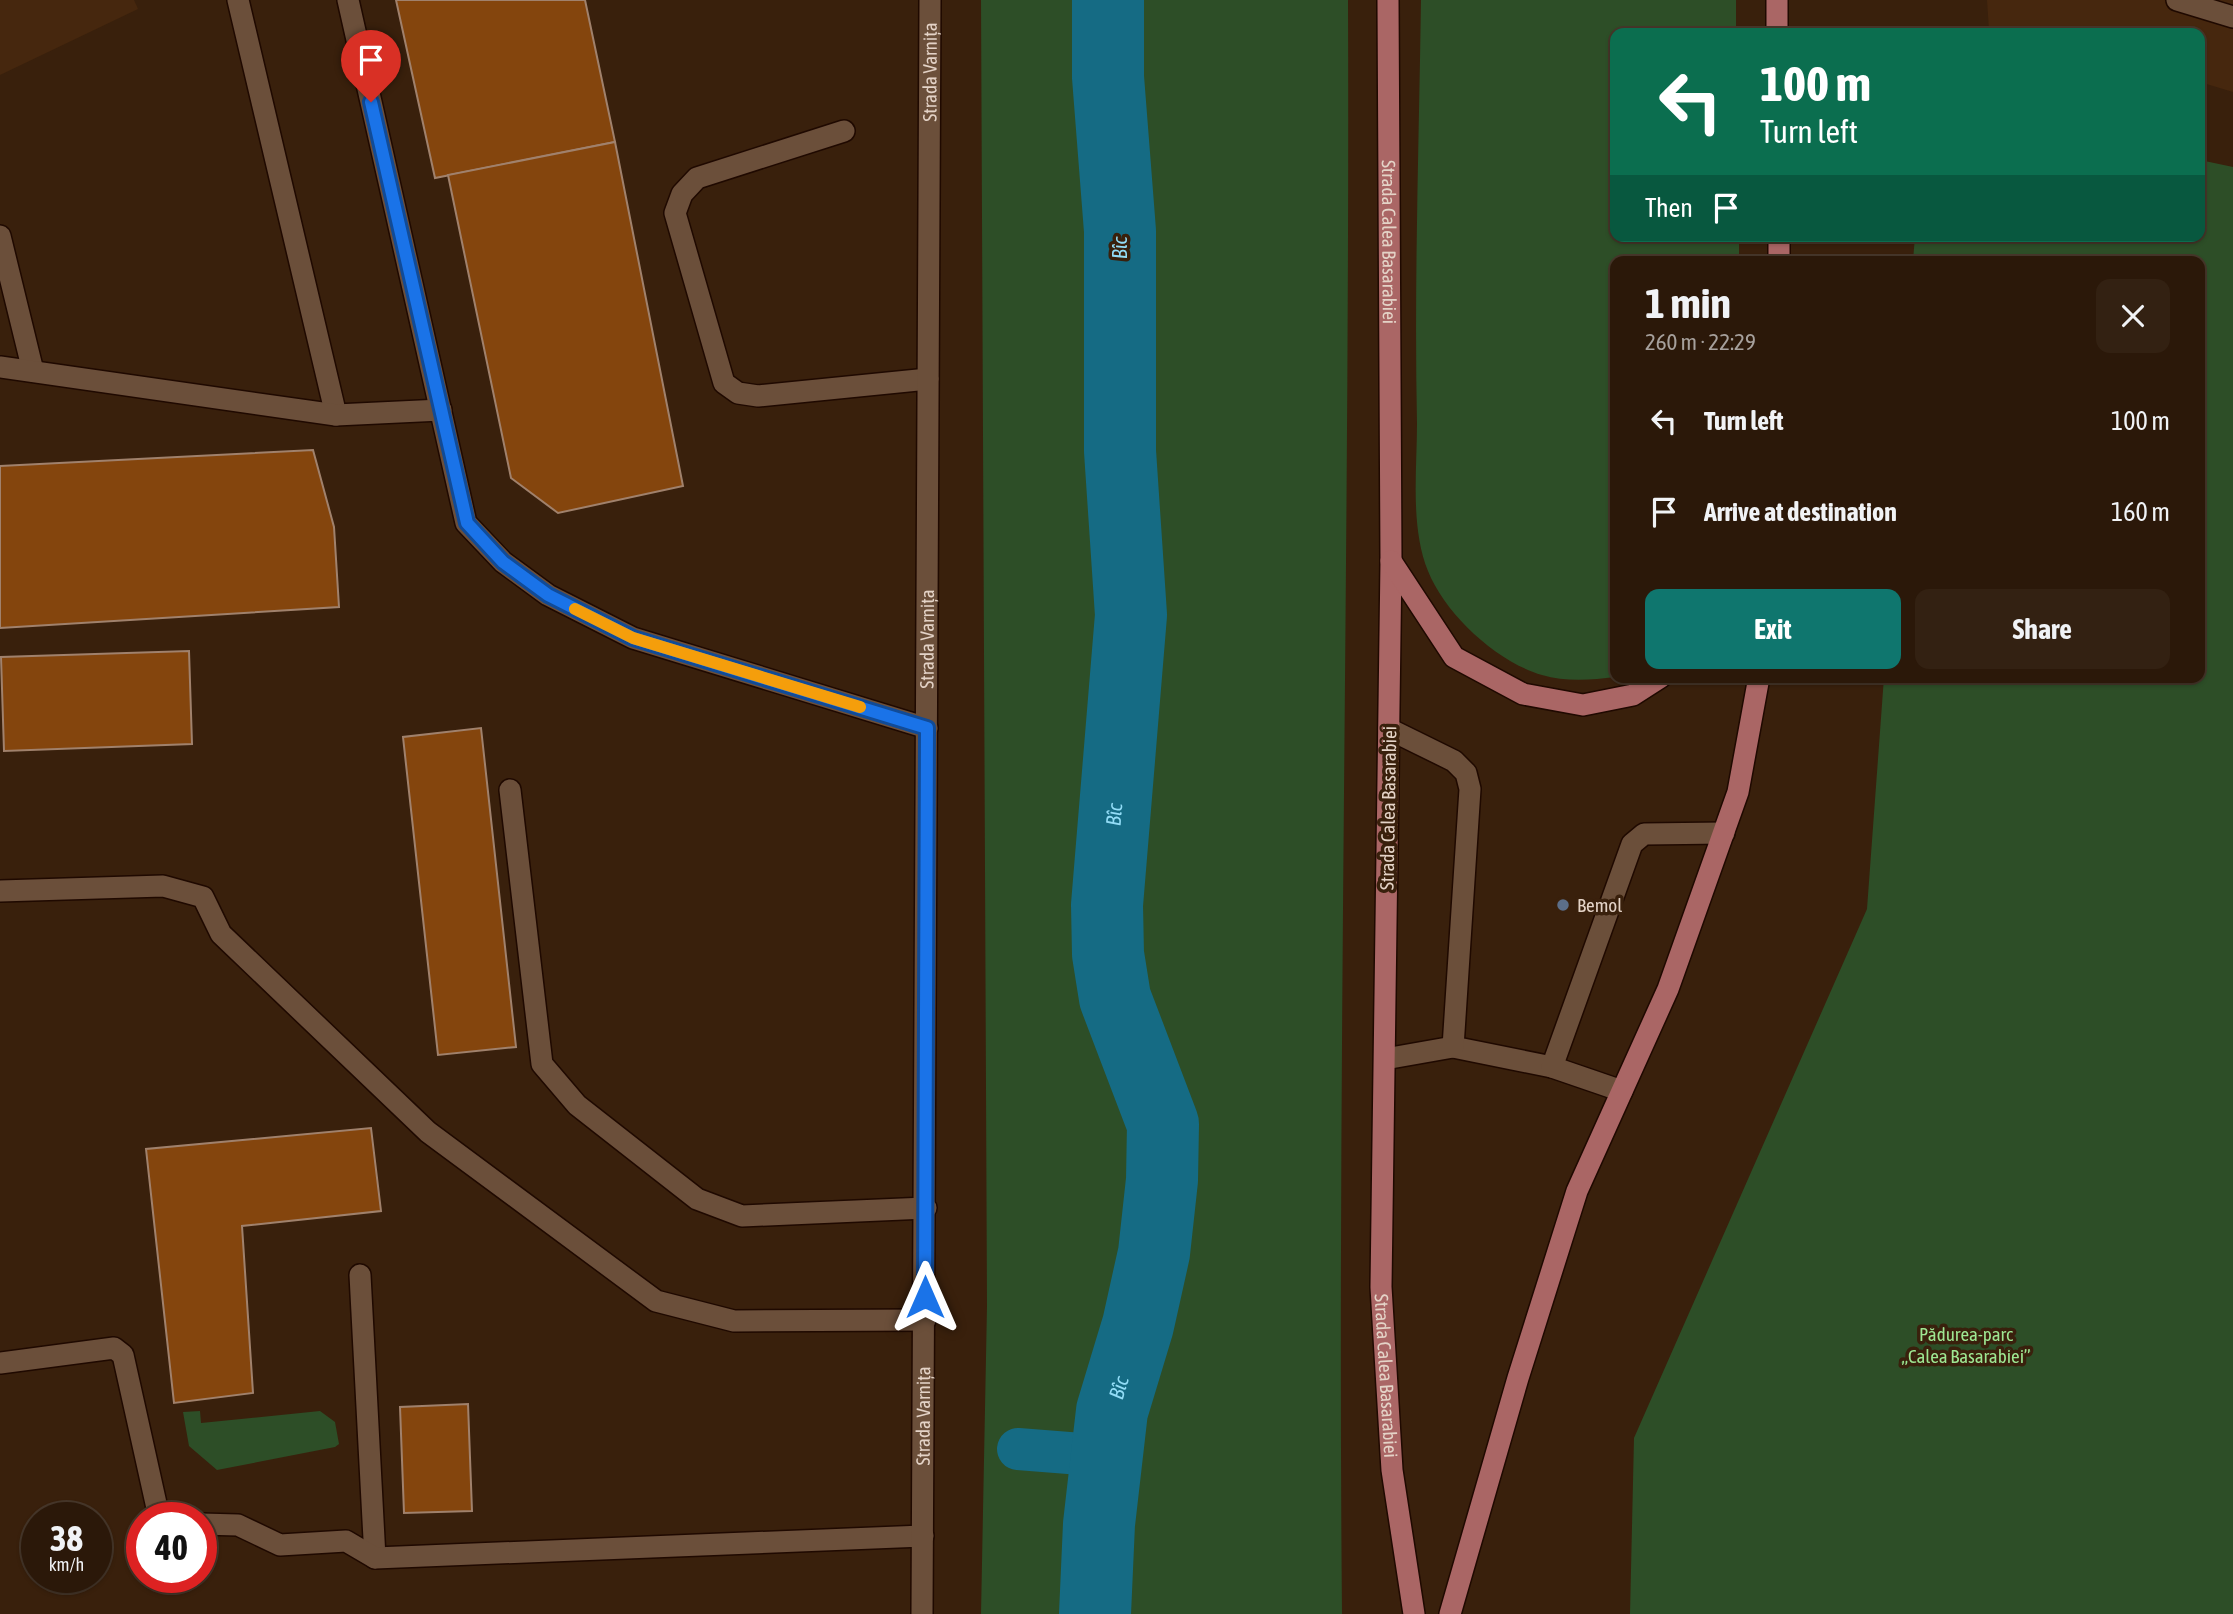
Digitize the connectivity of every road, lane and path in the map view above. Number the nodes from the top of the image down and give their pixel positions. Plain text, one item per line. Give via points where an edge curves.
1 (238, 0) edge
2 (348, 0) edge
3 (930, 0) edge
4 (1388, 0) edge
5 (1777, 0) edge
6 (2177, 0) edge
7 (2233, 17) edge
8 (1777, 28) edge
9 (844, 131) dead end
10 (0, 236) edge
11 (0, 367) edge
12 (33, 371) junction
13 (928, 379) junction
14 (441, 410) junction
15 (336, 415) junction
16 (1391, 561) junction
17 (1652, 683) edge
18 (1758, 683) edge
19 (927, 728) junction
20 (1389, 729) junction
21 (510, 790) dead end
22 (1724, 833) junction
23 (0, 891) edge
24 (1452, 1047) junction
25 (1385, 1059) junction
26 (1552, 1067) junction
27 (1622, 1091) junction
28 (926, 1208) junction
29 (360, 1275) dead end
30 (925, 1320) junction
31 (0, 1363) edge
32 (156, 1502) edge
33 (217, 1524) edge
34 (923, 1536) junction
35 (375, 1558) junction
36 (922, 1614) edge
37 (1414, 1614) edge
38 (1450, 1614) edge

1 - 15 street
2 - 14 street
3 - 13 street, Strada Varnița
4 - 16 main road, Strada Calea Basarabiei
5 - 8 main road
6 - 7 street
9 - 13 street via 697,178 682,194 675,214 724,383 738,393 758,396
10 - 12 street
11 - 12 street
12 - 15 street
13 - 19 street, Strada Varnița
14 - 15 street
14 - 19 street via 467,523 503,562 548,595 633,638
16 - 17 main road via 1454,657 1522,694 1583,705 1633,695
16 - 20 main road, Strada Calea Basarabiei
18 - 22 main road via 1738,792
19 - 28 street, Strada Varnița
20 - 24 street via 1454,761 1466,773 1470,789
20 - 25 main road, Strada Calea Basarabiei
21 - 28 street via 542,1064 576,1105 697,1199 742,1216
22 - 26 street via 1644,834 1632,844
22 - 27 main road via 1668,989
23 - 30 street via 163,886 203,897 221,934 428,1132 656,1300 734,1321
24 - 25 street
24 - 26 street
25 - 37 main road, Strada Calea Basarabiei via 1381,1287 1392,1470
26 - 27 street
27 - 38 main road via 1577,1191
28 - 30 street, Strada Varnița
29 - 35 street
30 - 34 street, Strada Varnița
31 - 32 street via 114,1348 123,1355
33 - 35 street via 238,1525 280,1545 346,1541
34 - 35 street
34 - 36 street, Strada Varnița

